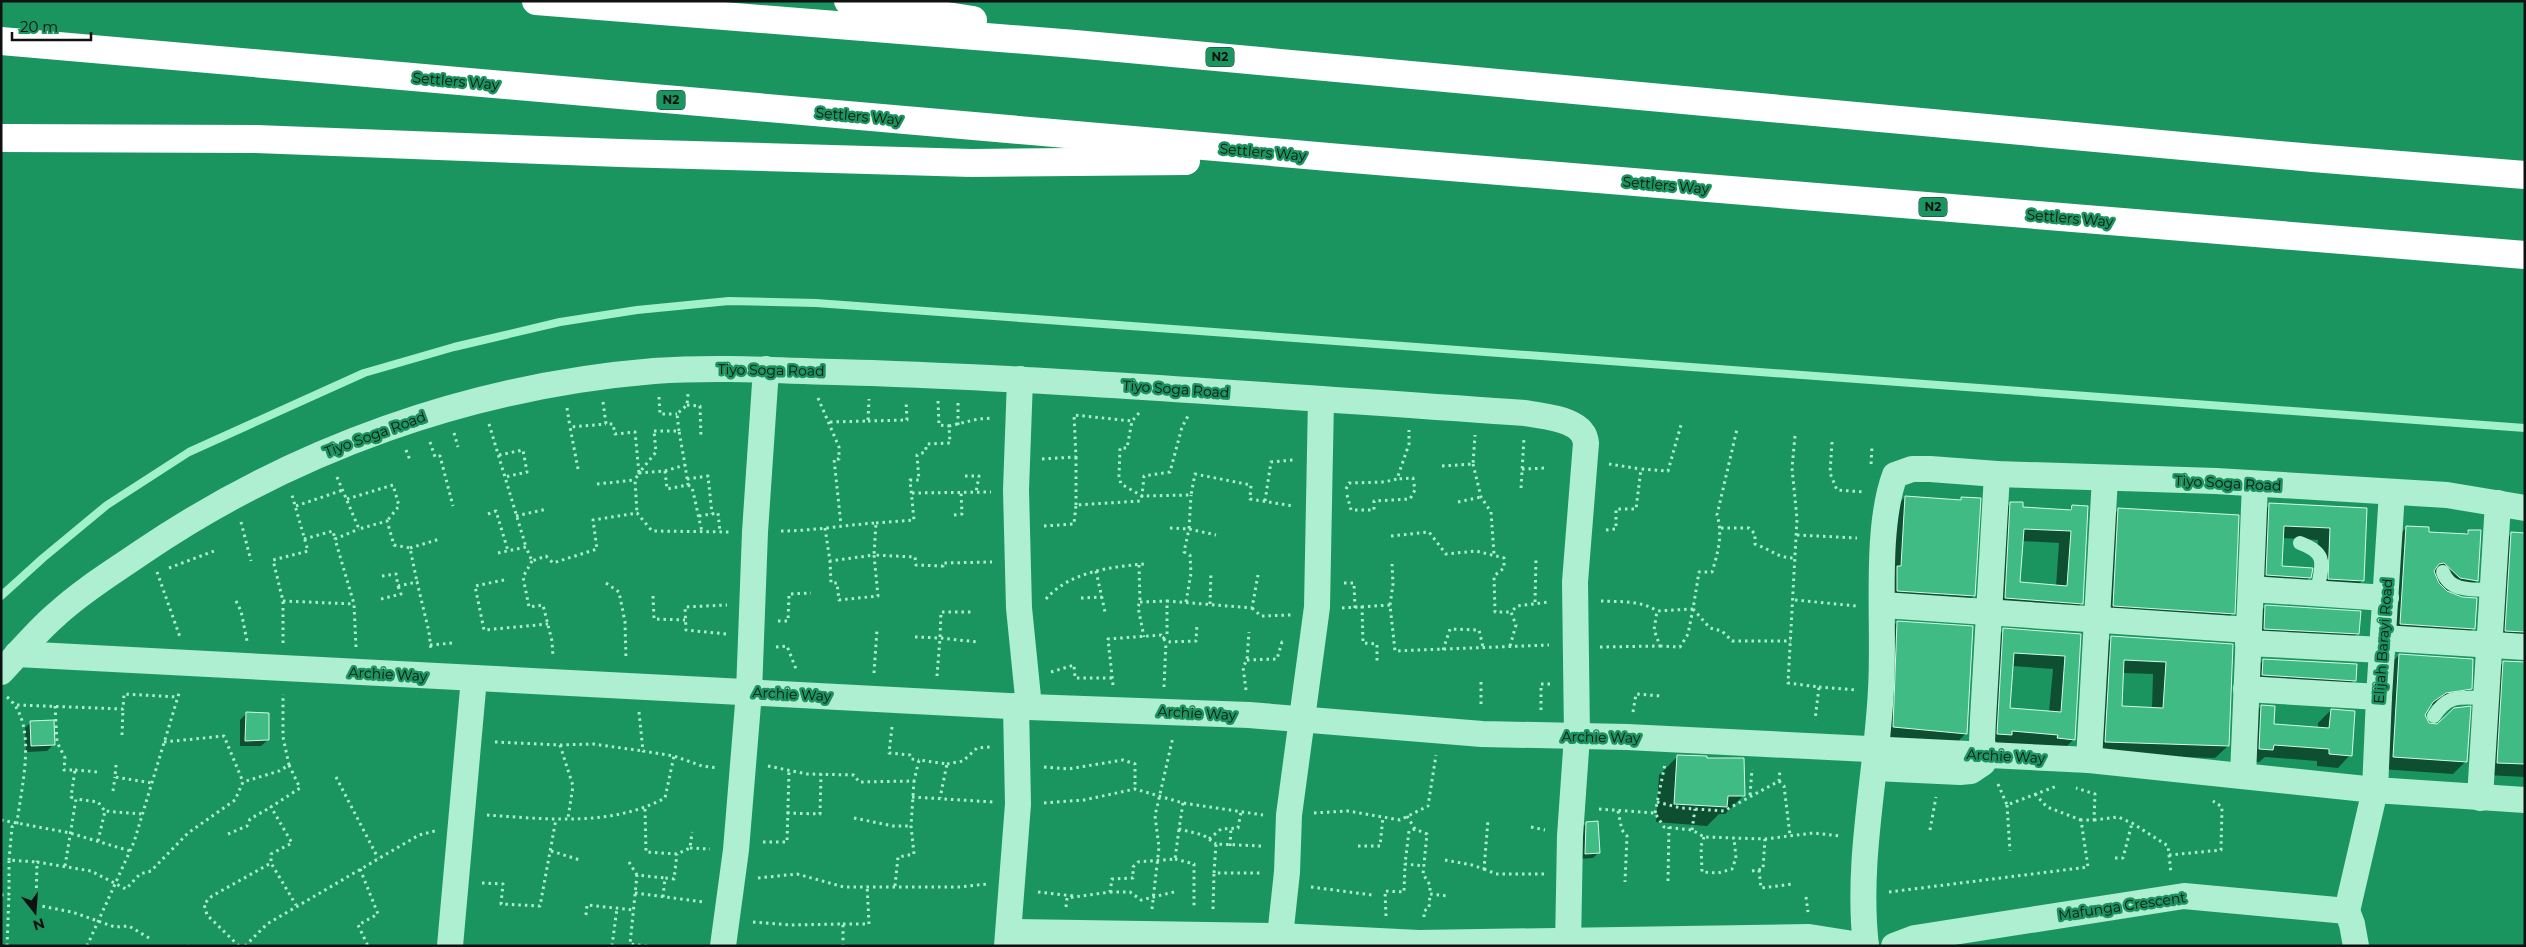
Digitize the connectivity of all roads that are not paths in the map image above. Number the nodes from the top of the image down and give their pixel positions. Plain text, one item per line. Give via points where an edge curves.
1 (536, 1) edge
2 (848, 1) edge
3 (1, 41) edge
4 (1075, 44) junction
5 (1, 138) edge
6 (1340, 158) junction
7 (2525, 175) edge
8 (2525, 255) edge
9 (766, 369) junction
10 (1020, 379) junction
11 (1321, 399) junction
12 (1997, 474) junction
13 (2105, 478) junction
14 (2255, 484) junction
15 (2392, 492) junction
16 (2498, 503) junction
17 (2525, 508) edge
18 (2300, 543) dead end
19 (2443, 572) dead end
20 (2251, 589) junction
21 (2493, 590) junction
22 (2317, 593) junction
23 (2386, 598) junction
24 (1872, 606) junction
25 (1989, 611) junction
26 (2098, 619) junction
27 (2248, 637) junction
28 (2383, 644) junction
29 (2489, 644) junction
30 (2525, 646) edge
31 (9, 663) edge
32 (474, 678) junction
33 (2246, 689) junction
34 (749, 692) junction
35 (2379, 697) junction
36 (2486, 698) junction
37 (1022, 706) junction
38 (2434, 716) dead end
39 (1302, 719) junction
40 (1577, 736) junction
41 (1986, 756) junction
42 (1875, 759) junction
43 (2089, 760) junction
44 (2243, 776) junction
45 (2375, 790) junction
46 (2480, 798) junction
47 (2525, 800) edge
48 (2347, 911) junction
49 (726, 924) edge
50 (1008, 939) edge
51 (1279, 941) edge
52 (1569, 943) edge
53 (450, 946) edge
54 (1866, 946) edge
55 (1894, 946) edge
56 (2356, 946) edge

1 - 4 highway, N2
2 - 4 highway via 952,16
3 - 6 highway, Settlers Way / N2
4 - 7 highway, N2
5 - 6 highway via 256,139 972,164
6 - 8 highway, Settlers Way / N2
9 - 10 street, Tiyo Soga Road
9 - 31 street, Tiyo Soga Road via 688,370 562,382 483,399 396,424 326,450 229,497 147,549 73,600
9 - 34 street
10 - 11 street, Tiyo Soga Road
10 - 37 street via 1016,490 1019,608 1026,679
11 - 39 street via 1316,607
11 - 40 street, Tiyo Soga Road via 1525,413 1576,426 1584,433 1586,443 1575,582
12 - 13 street, Tiyo Soga Road
12 - 24 street, Tiyo Soga Road via 1930,469 1906,470 1895,475
12 - 25 street
13 - 14 street, Tiyo Soga Road
13 - 26 street
14 - 15 street, Tiyo Soga Road
14 - 20 street
15 - 16 street, Tiyo Soga Road via 2447,495
15 - 23 street, Elijah Barayi Road
16 - 17 street, Tiyo Soga Road
16 - 21 street
18 - 22 lane via 2320,554 2322,564
19 - 21 lane via 2446,580 2455,587
20 - 22 street
20 - 27 street
21 - 29 street
22 - 23 street
23 - 28 street, Elijah Barayi Road
24 - 25 street
24 - 42 street, Tiyo Soga Road via 1881,692
25 - 26 street
25 - 41 street via 1982,732
26 - 27 street
26 - 43 street
27 - 28 street
27 - 33 street
28 - 29 street
28 - 35 street, Elijah Barayi Road
29 - 30 street
29 - 36 street
31 - 32 street, Archie Way via 190,664
32 - 34 street, Archie Way
32 - 53 street
33 - 35 street
33 - 44 street
34 - 37 street, Archie Way
34 - 49 street via 737,842
35 - 45 street, Elijah Barayi Road
36 - 38 lane via 2452,698
36 - 46 street
37 - 39 street, Archie Way
37 - 50 street
39 - 40 street, Archie Way via 1482,734
39 - 51 street via 1289,815 1287,878
40 - 42 street, Archie Way via 1813,746
40 - 52 street via 1569,876
41 - 42 street, Archie Way
41 - 42 street via 1983,763 1971,770 1941,772
41 - 43 street, Archie Way
42 - 54 street, Tiyo Soga Road via 1864,896
43 - 44 street, Archie Way
44 - 45 street, Archie Way
45 - 46 street, Archie Way
45 - 48 street, Elijah Barayi Road
46 - 47 street, Archie Way
48 - 55 street, Mafunga Crescent via 2184,896 1915,938
48 - 56 street
50 - 51 street via 1065,932 1203,934
51 - 52 street
52 - 54 street via 1809,937

